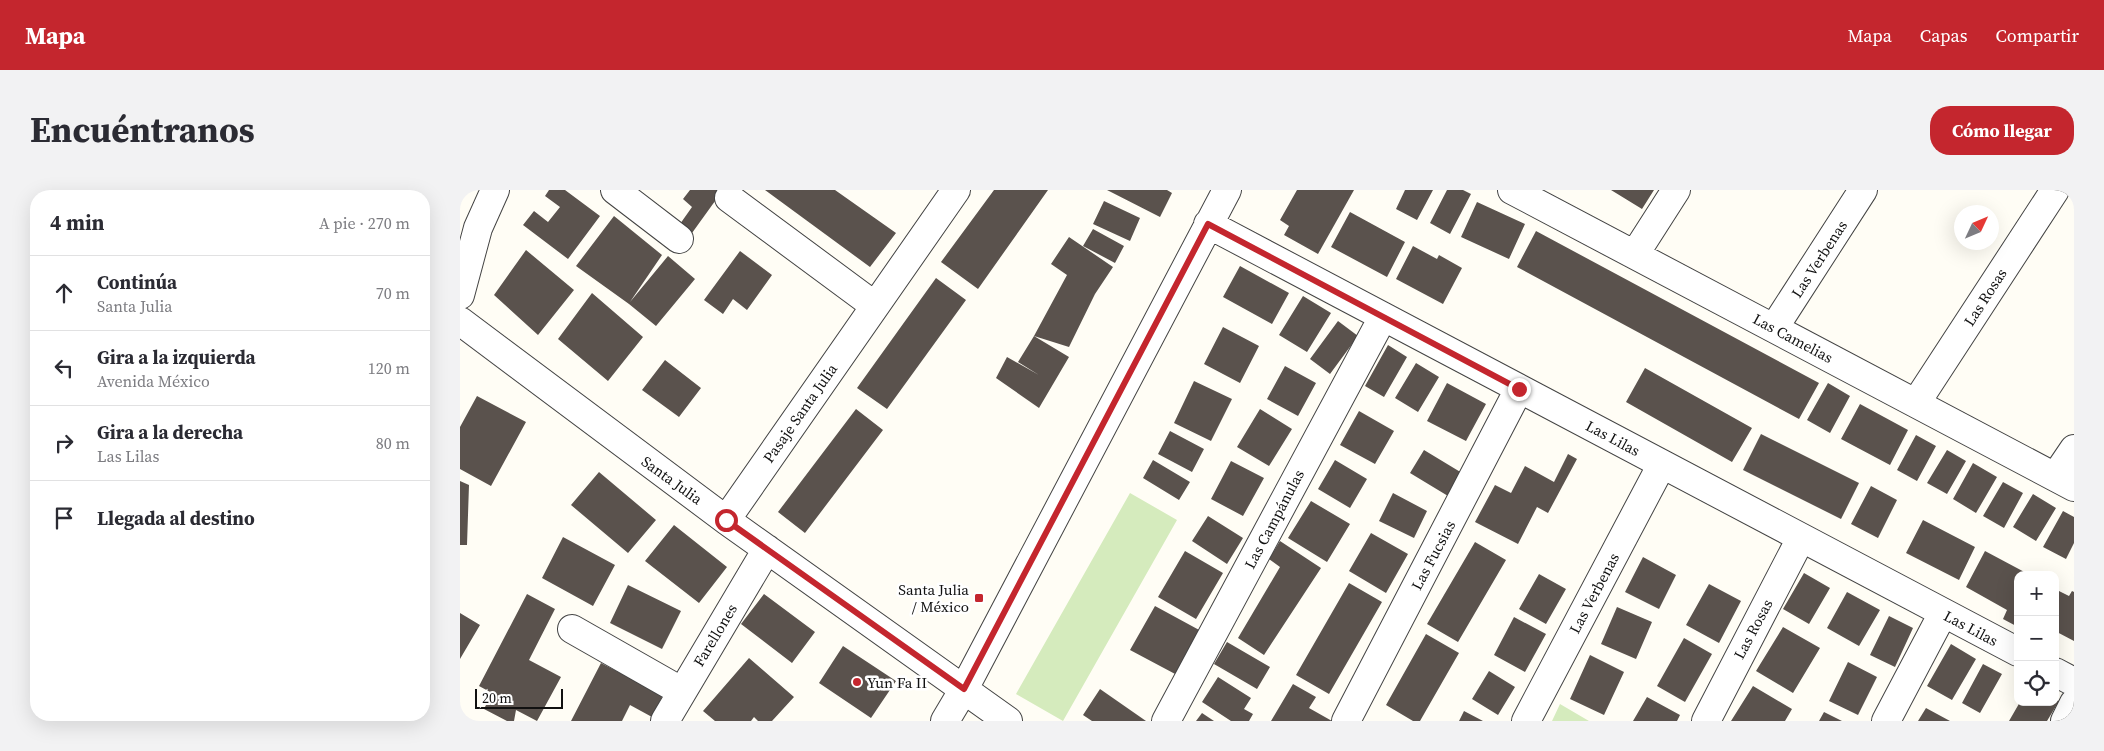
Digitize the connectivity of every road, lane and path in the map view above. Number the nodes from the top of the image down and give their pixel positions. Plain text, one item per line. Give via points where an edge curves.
1 (495, 190) edge
2 (615, 190) edge
3 (956, 190) edge
4 (1227, 190) edge
5 (1512, 190) edge
6 (1676, 190) edge
7 (1863, 190) edge
8 (2055, 190) edge
9 (729, 198) dead end
10 (1208, 224) junction
11 (679, 240) dead end
12 (1635, 254) junction
13 (460, 295) edge
14 (875, 306) junction
15 (1383, 317) junction
16 (460, 322) edge
17 (1774, 328) junction
18 (1519, 389) junction
19 (1916, 403) junction
20 (2074, 448) edge
21 (1662, 464) junction
22 (2065, 482) edge
23 (726, 520) junction
24 (1801, 538) junction
25 (767, 549) junction
26 (1943, 613) junction
27 (572, 629) dead end
28 (2014, 650) edge
29 (2059, 674) edge
30 (2074, 682) edge
31 (964, 689) junction
32 (681, 691) junction
33 (2074, 703) edge
34 (664, 721) edge
35 (945, 721) edge
36 (1008, 721) edge
37 (1166, 721) edge
38 (1346, 721) edge
39 (1526, 721) edge
40 (1706, 721) edge
41 (1886, 721) edge
42 (2065, 721) edge

1 - 13 street via 478,228
2 - 11 street
3 - 14 street, Pasaje Santa Julia
4 - 10 street
5 - 12 street, Las Camelias
6 - 12 street
7 - 17 street, Las Verbenas
8 - 19 street, Las Rosas
9 - 14 street
10 - 15 street, Las Lilas
10 - 31 street
12 - 17 street, Las Camelias
14 - 23 street, Pasaje Santa Julia
15 - 18 street, Las Lilas
15 - 37 street, Las Campánulas
16 - 23 street, Santa Julia
17 - 19 street, Las Camelias
18 - 21 street, Las Lilas
18 - 38 street, Las Fucsias
19 - 22 street, Las Camelias
20 - 22 street
21 - 24 street, Las Lilas
21 - 39 street, Las Verbenas
23 - 25 street, Santa Julia
24 - 26 street, Las Lilas
24 - 40 street, Las Rosas
25 - 31 street, Santa Julia
25 - 32 street, Farellones
26 - 28 street, Las Lilas
26 - 41 street
27 - 32 street
29 - 30 street
31 - 35 street
31 - 36 street, Santa Julia
32 - 34 street, Farellones
33 - 42 street

